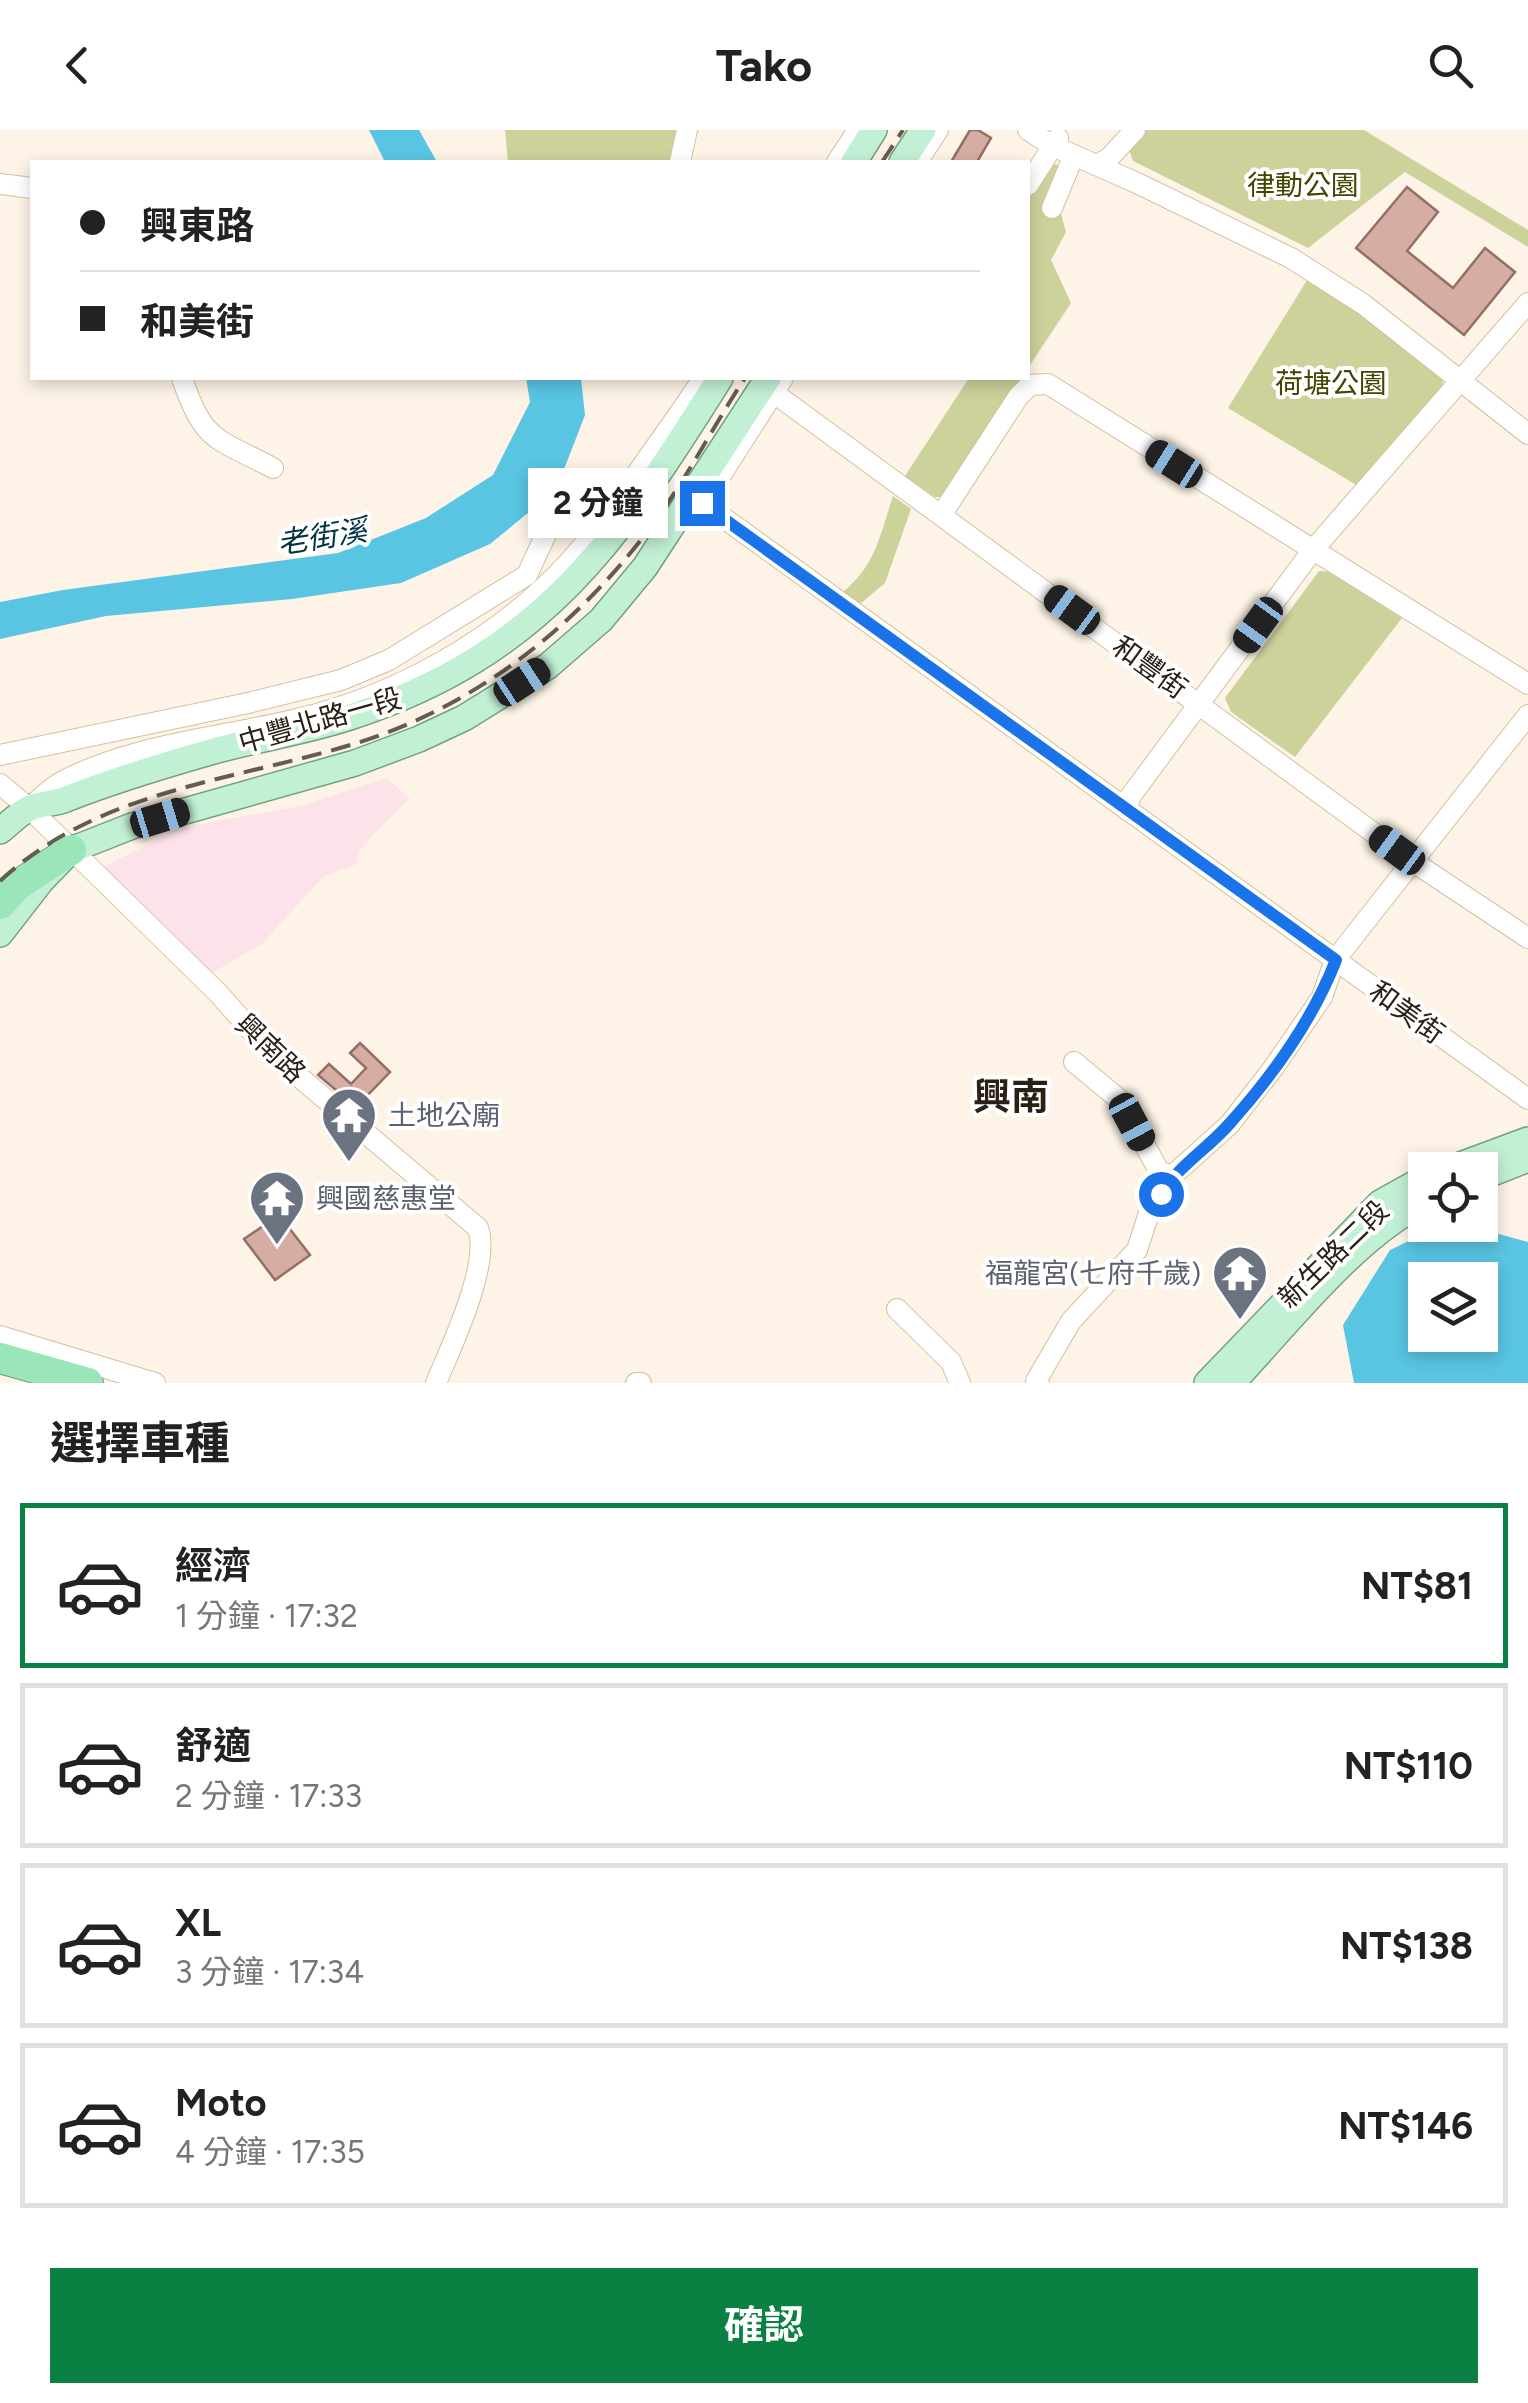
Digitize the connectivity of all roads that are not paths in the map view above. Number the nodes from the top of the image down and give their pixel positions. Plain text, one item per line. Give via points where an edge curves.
1 (687, 130) edge
2 (858, 130) edge
3 (874, 130) edge
4 (923, 130) edge
5 (938, 130) edge
6 (1028, 130) edge
7 (1119, 130) edge
8 (1134, 130) edge
9 (1053, 138) edge
10 (1074, 156) junction
11 (1101, 159) junction
12 (680, 160) edge
13 (838, 160) edge
14 (855, 160) edge
15 (903, 160) edge
16 (918, 160) edge
17 (1030, 181) edge
18 (0, 184) edge
19 (30, 188) edge
20 (1052, 208) dead end
21 (1528, 304) edge
22 (1528, 318) edge
23 (183, 380) edge
24 (702, 380) edge
25 (719, 380) edge
26 (1468, 380) junction
27 (775, 383) edge
28 (1528, 421) edge
29 (1528, 434) edge
30 (272, 468) dead end
31 (702, 503) junction
32 (560, 504) dead end
33 (942, 514) junction
34 (663, 542) junction
35 (1316, 554) junction
36 (1528, 684) edge
37 (1204, 707) junction
38 (1528, 715) edge
39 (0, 755) edge
40 (0, 784) edge
41 (29, 808) junction
42 (1127, 810) junction
43 (0, 832) edge
44 (71, 850) junction
45 (1412, 861) junction
46 (0, 904) edge
47 (1526, 932) edge
48 (0, 934) edge
49 (1336, 960) junction
50 (1074, 1062) dead end
51 (1528, 1099) edge
52 (1528, 1140) edge
53 (1496, 1152) edge
54 (1528, 1159) edge
55 (1498, 1171) edge
56 (1172, 1176) junction
57 (1408, 1188) edge
58 (1408, 1210) edge
59 (897, 1309) dead end
60 (0, 1336) edge
61 (0, 1358) edge
62 (0, 1370) edge
63 (1036, 1382) edge
64 (44, 1383) edge
65 (88, 1383) edge
66 (155, 1383) edge
67 (436, 1383) edge
68 (960, 1383) edge
69 (1207, 1383) edge
70 (1232, 1383) edge

1 - 12 street
2 - 13 street
3 - 14 main road
4 - 15 main road
5 - 16 street
6 - 9 street
7 - 11 street
8 - 11 street
9 - 10 street
9 - 11 street
9 - 17 street
10 - 11 street
10 - 20 street
11 - 26 street via 1306,255 1367,294
18 - 19 street
21 - 26 street
22 - 26 street
23 - 30 street via 208,434
24 - 41 street, 中豐北路一段 via 578,554 492,630 386,689 320,713 112,762 62,781
25 - 41 main road, 中豐北路一段 via 611,540 548,608 506,641 449,675 348,718
26 - 28 street
26 - 29 street
26 - 35 street
27 - 31 street, 中豐北路一段
27 - 33 street, 和豐街
27 - 34 main road, 中豐北路一段
31 - 34 street, 中豐北路一段
31 - 42 street, 和美街
32 - 39 street via 527,575 389,660 341,680 248,703
33 - 35 street via 1018,397 1038,382
33 - 37 street, 和豐街
34 - 44 main road, 中豐北路一段 via 601,620 548,666 464,718 354,762 181,810
35 - 36 street
35 - 37 street
37 - 42 street via 1130,797
37 - 45 street, 和豐街
38 - 45 street
40 - 41 street, 興南路
41 - 43 main road, 中豐北路一段
41 - 44 street, 興南路
42 - 49 street, 和美街
44 - 46 highway via 18,884
44 - 48 main road, 中豐北路一段
44 - 67 street, 興南路 via 272,1054 478,1228 483,1241 469,1302
45 - 47 street, 和豐街
45 - 49 street
49 - 51 street, 和美街
49 - 56 street via 1322,997 1274,1067 1230,1124
50 - 56 street via 1120,1100 1159,1171
52 - 53 main road
54 - 55 main road
56 - 63 street via 1150,1210 1137,1250 1071,1320
57 - 69 main road, 新生路二段 via 1337,1244
58 - 70 main road, 新生路二段 via 1348,1260
59 - 68 street via 951,1362
60 - 66 street
61 - 65 highway
62 - 64 highway

